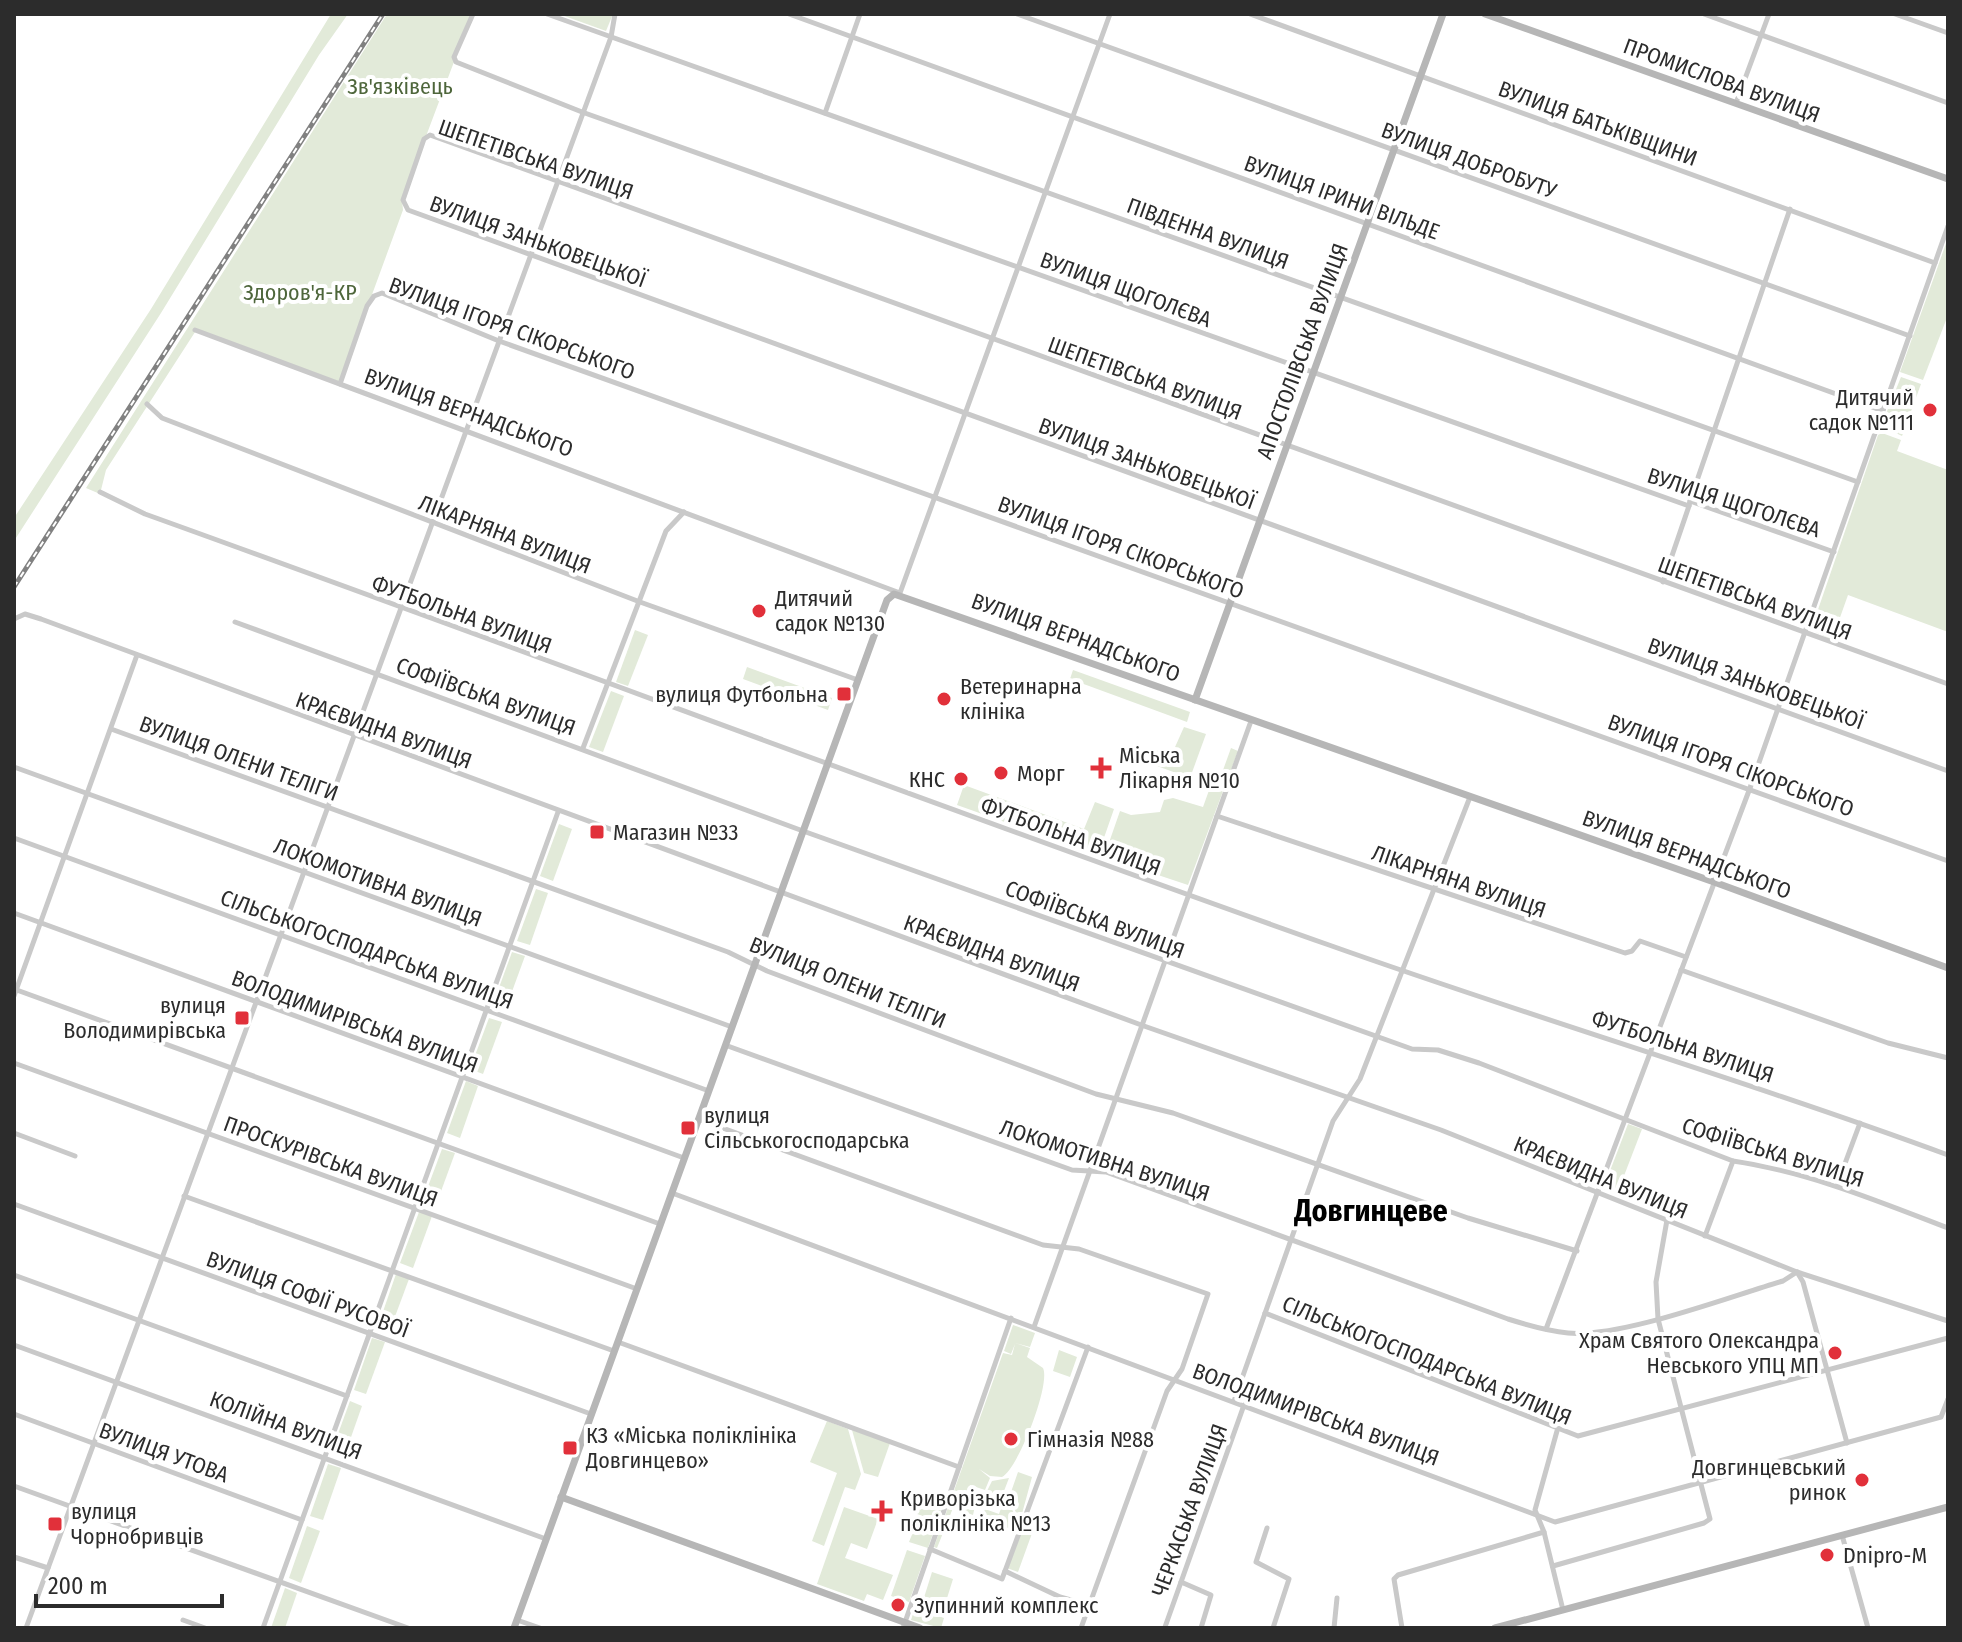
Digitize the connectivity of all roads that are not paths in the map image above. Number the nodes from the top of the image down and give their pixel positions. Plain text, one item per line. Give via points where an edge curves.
1 (473, 14) edge
2 (547, 14) edge
3 (615, 14) edge
4 (789, 14) edge
5 (860, 14) edge
6 (1017, 14) edge
7 (1110, 14) edge
8 (1250, 14) edge
9 (1443, 14) edge
10 (1485, 14) edge
11 (1704, 14) edge
12 (1769, 14) edge
13 (1895, 14) edge
14 (1948, 33) edge
15 (1761, 35) junction
16 (611, 37) junction
17 (852, 37) junction
18 (1099, 44) junction
19 (1421, 76) junction
20 (1948, 103) edge
21 (1735, 104) junction
22 (582, 112) junction
23 (825, 113) junction
24 (1072, 117) junction
25 (424, 139) joint
26 (1394, 150) junction
27 (1948, 179) edge
28 (557, 182) junction
29 (1046, 192) junction
30 (1790, 209) junction
31 (1367, 224) junction
32 (1948, 226) edge
33 (529, 255) junction
34 (1935, 263) junction
35 (1020, 268) junction
36 (1764, 284) junction
37 (1341, 297) junction
38 (195, 330) dead end
39 (1910, 336) junction
40 (992, 340) junction
41 (499, 341) junction
42 (1737, 358) junction
43 (1314, 372) junction
44 (340, 384) junction
45 (147, 404) dead end
46 (1883, 411) junction
47 (964, 415) junction
48 (1714, 430) junction
49 (466, 432) junction
50 (1287, 447) junction
51 (1858, 482) junction
52 (100, 492) dead end
53 (934, 498) junction
54 (1690, 503) junction
55 (685, 511) junction
56 (1260, 521) junction
57 (431, 523) junction
58 (1834, 552) junction
59 (1663, 582) junction
60 (900, 593) junction
61 (640, 602) junction
62 (1230, 603) junction
63 (400, 609) junction
64 (14, 619) edge
65 (235, 622) dead end
66 (1806, 633) junction
67 (137, 655) junction
68 (376, 673) junction
69 (858, 680) junction
70 (1948, 684) edge
71 (608, 685) junction
72 (1195, 700) junction
73 (1778, 708) junction
74 (1251, 721) junction
75 (111, 729) junction
76 (352, 736) junction
77 (583, 748) junction
78 (827, 765) junction
79 (14, 767) edge
80 (1948, 771) edge
81 (1750, 788) junction
82 (88, 794) junction
83 (1470, 797) junction
84 (327, 807) junction
85 (558, 812) junction
86 (1217, 816) junction
87 (803, 831) junction
88 (14, 838) edge
89 (66, 857) junction
90 (1948, 861) edge
91 (304, 872) junction
92 (534, 881) junction
93 (1714, 882) junction
94 (1436, 890) junction
95 (781, 892) junction
96 (1188, 895) junction
97 (14, 913) edge
98 (41, 923) junction
99 (281, 935) junction
100 (510, 947) junction
101 (1686, 957) junction
102 (1168, 961) junction
103 (755, 964) junction
104 (1948, 968) edge
105 (1681, 970) junction
106 (1404, 971) junction
107 (15, 992) edge
108 (256, 1002) junction
109 (487, 1010) junction
110 (1144, 1026) junction
111 (732, 1027) junction
112 (1377, 1036) junction
113 (725, 1045) junction
114 (1650, 1052) junction
115 (1948, 1058) edge
116 (14, 1063) edge
117 (231, 1068) junction
118 (462, 1077) junction
119 (709, 1091) junction
120 (1346, 1097) junction
121 (1117, 1100) junction
122 (698, 1119) junction
123 (1625, 1120) junction
124 (1860, 1123) junction
125 (14, 1133) edge
126 (207, 1133) junction
127 (438, 1144) junction
128 (1948, 1155) edge
129 (75, 1156) dead end
130 (684, 1158) junction
131 (1733, 1161) junction
132 (1319, 1163) junction
133 (1091, 1170) junction
134 (1837, 1185) junction
135 (1598, 1192) junction
136 (672, 1193) junction
137 (184, 1196) junction
138 (14, 1204) edge
139 (415, 1208) junction
140 (1667, 1220) junction
141 (660, 1224) junction
142 (1948, 1228) edge
143 (1705, 1236) junction
144 (1291, 1240) junction
145 (1063, 1248) junction
146 (1577, 1251) junction
147 (163, 1258) junction
148 (392, 1271) junction
149 (1797, 1272) junction
150 (14, 1275) edge
151 (637, 1289) junction
152 (1265, 1313) junction
153 (1011, 1318) junction
154 (139, 1319) junction
155 (1658, 1319) junction
156 (1948, 1321) edge
157 (1034, 1327) junction
158 (1546, 1329) junction
159 (370, 1333) junction
160 (1948, 1338) edge
161 (618, 1342) junction
162 (14, 1345) edge
163 (1088, 1347) junction
164 (614, 1351) junction
165 (1827, 1370) junction
166 (1177, 1380) junction
167 (116, 1383) junction
168 (347, 1396) junction
169 (1948, 1399) edge
170 (1234, 1401) junction
171 (1244, 1405) junction
172 (1681, 1411) junction
173 (14, 1414) edge
174 (591, 1414) junction
175 (1557, 1431) junction
176 (94, 1443) junction
177 (1847, 1443) junction
178 (325, 1458) junction
179 (959, 1467) junction
180 (1700, 1483) junction
181 (14, 1486) edge
182 (561, 1497) junction
183 (71, 1506) junction
184 (1948, 1507) edge
185 (1537, 1513) junction
186 (302, 1520) junction
187 (1267, 1528) dead end
188 (1544, 1532) junction
189 (1842, 1535) junction
190 (546, 1539) junction
191 (930, 1549) junction
192 (14, 1557) edge
193 (1553, 1566) junction
194 (48, 1568) junction
195 (1005, 1571) junction
196 (280, 1582) junction
197 (1181, 1582) junction
198 (1337, 1598) dead end
199 (1089, 1605) junction
200 (1563, 1610) junction
201 (183, 1620) dead end
202 (515, 1624) edge
203 (904, 1625) edge
204 (1165, 1627) edge
205 (26, 1628) edge
206 (205, 1628) edge
207 (263, 1628) edge
208 (408, 1628) edge
209 (540, 1628) edge
210 (920, 1628) edge
211 (1081, 1628) edge
212 (1201, 1628) edge
213 (1273, 1628) edge
214 (1334, 1628) edge
215 (1402, 1628) edge
216 (1495, 1628) edge
217 (1868, 1628) edge

1 - 22 street, ВУЛИЦЯ ЩОГОЛЄВА via 456,62
2 - 16 street, ПІВДЕННА ВУЛИЦЯ
3 - 16 street
4 - 17 street, ВУЛИЦЯ ІРИНИ ВІЛЬДЕ
5 - 17 street
6 - 18 street, ВУЛИЦЯ ДОБРОБУТУ
7 - 18 street
8 - 19 street, ВУЛИЦЯ БАТЬКІВЩИНИ
9 - 19 street, АПОСТОЛІВСЬКА ВУЛИЦЯ
10 - 21 street, ПРОМИСЛОВА ВУЛИЦЯ
11 - 15 street
12 - 15 street
13 - 14 street
15 - 20 street
15 - 21 street
16 - 22 street
16 - 23 street, ПІВДЕННА ВУЛИЦЯ
17 - 23 street
17 - 24 street, ВУЛИЦЯ ІРИНИ ВІЛЬДЕ
18 - 24 street
18 - 26 street, ВУЛИЦЯ ДОБРОБУТУ
19 - 26 street, АПОСТОЛІВСЬКА ВУЛИЦЯ
19 - 30 street, ВУЛИЦЯ БАТЬКІВЩИНИ
21 - 27 street, ПРОМИСЛОВА ВУЛИЦЯ
22 - 28 street
22 - 35 street, ВУЛИЦЯ ЩОГОЛЄВА
23 - 29 street, ПІВДЕННА ВУЛИЦЯ
24 - 29 street
24 - 31 street, ВУЛИЦЯ ІРИНИ ВІЛЬДЕ
25 - 28 street, ШЕПЕТІВСЬКА ВУЛИЦЯ via 430,135
25 - 33 street, ВУЛИЦЯ ЗАНЬКОВЕЦЬКОЇ via 403,207
26 - 31 street, АПОСТОЛІВСЬКА ВУЛИЦЯ
26 - 36 street, ВУЛИЦЯ ДОБРОБУТУ
28 - 33 street
28 - 40 street, ШЕПЕТІВСЬКА ВУЛИЦЯ
29 - 35 street
29 - 37 street, ПІВДЕННА ВУЛИЦЯ
30 - 34 street, ВУЛИЦЯ БАТЬКІВЩИНИ
30 - 36 street
31 - 37 street, АПОСТОЛІВСЬКА ВУЛИЦЯ
31 - 42 street, ВУЛИЦЯ ІРИНИ ВІЛЬДЕ
32 - 34 street
33 - 41 street
33 - 47 street, ВУЛИЦЯ ЗАНЬКОВЕЦЬКОЇ
34 - 39 street
35 - 40 street
35 - 43 street, ВУЛИЦЯ ЩОГОЛЄВА
36 - 39 street, ВУЛИЦЯ ДОБРОБУТУ
36 - 42 street
37 - 43 street, АПОСТОЛІВСЬКА ВУЛИЦЯ
37 - 48 street, ПІВДЕННА ВУЛИЦЯ
38 - 44 street, ВУЛИЦЯ ВЕРНАДСЬКОГО
39 - 46 street
40 - 47 street
40 - 50 street, ШЕПЕТІВСЬКА ВУЛИЦЯ
41 - 44 street, ВУЛИЦЯ ІГОРЯ СІКОРСЬКОГО via 376,294
41 - 49 street
41 - 53 street, ВУЛИЦЯ ІГОРЯ СІКОРСЬКОГО
42 - 46 street, ВУЛИЦЯ ІРИНИ ВІЛЬДЕ
42 - 48 street
43 - 50 street, АПОСТОЛІВСЬКА ВУЛИЦЯ
43 - 54 street, ВУЛИЦЯ ЩОГОЛЄВА
44 - 49 street, ВУЛИЦЯ ВЕРНАДСЬКОГО
45 - 57 street, ЛІКАРНЯНА ВУЛИЦЯ via 162,418
46 - 51 street
47 - 53 street
47 - 56 street, ВУЛИЦЯ ЗАНЬКОВЕЦЬКОЇ
48 - 51 street, ПІВДЕННА ВУЛИЦЯ
48 - 54 street
49 - 55 street, ВУЛИЦЯ ВЕРНАДСЬКОГО
49 - 57 street
50 - 56 street, АПОСТОЛІВСЬКА ВУЛИЦЯ
50 - 59 street, ШЕПЕТІВСЬКА ВУЛИЦЯ
51 - 58 street
52 - 63 street, ФУТБОЛЬНА ВУЛИЦЯ via 145,514
53 - 60 street
53 - 62 street, ВУЛИЦЯ ІГОРЯ СІКОРСЬКОГО
54 - 58 street, ВУЛИЦЯ ЩОГОЛЄВА
54 - 59 street
55 - 60 street, ВУЛИЦЯ ВЕРНАДСЬКОГО
55 - 61 street via 666,531
56 - 62 street, АПОСТОЛІВСЬКА ВУЛИЦЯ
56 - 73 street, ВУЛИЦЯ ЗАНЬКОВЕЦЬКОЇ
57 - 61 street, ЛІКАРНЯНА ВУЛИЦЯ
57 - 63 street
58 - 66 street
59 - 66 street, ШЕПЕТІВСЬКА ВУЛИЦЯ
60 - 69 street via 887,600
60 - 72 street, ВУЛИЦЯ ВЕРНАДСЬКОГО
61 - 69 street, ЛІКАРНЯНА ВУЛИЦЯ
61 - 71 street
62 - 72 street, АПОСТОЛІВСЬКА ВУЛИЦЯ
62 - 81 street, ВУЛИЦЯ ІГОРЯ СІКОРСЬКОГО
63 - 68 street
63 - 71 street, ФУТБОЛЬНА ВУЛИЦЯ
64 - 67 street, КРАЄВИДНА ВУЛИЦЯ via 25,614
65 - 68 street, СОФІЇВСЬКА ВУЛИЦЯ
66 - 70 street, ШЕПЕТІВСЬКА ВУЛИЦЯ
66 - 73 street
67 - 75 street
67 - 76 street, КРАЄВИДНА ВУЛИЦЯ
68 - 76 street
68 - 77 street, СОФІЇВСЬКА ВУЛИЦЯ
69 - 78 street
71 - 77 street
71 - 78 street, ФУТБОЛЬНА ВУЛИЦЯ
72 - 74 street, ВУЛИЦЯ ВЕРНАДСЬКОГО
73 - 80 street, ВУЛИЦЯ ЗАНЬКОВЕЦЬКОЇ
73 - 81 street
74 - 83 street, ВУЛИЦЯ ВЕРНАДСЬКОГО
74 - 86 street
75 - 82 street
75 - 84 street, ВУЛИЦЯ ОЛЕНИ ТЕЛІГИ
76 - 84 street
76 - 85 street, КРАЄВИДНА ВУЛИЦЯ
77 - 87 street, СОФІЇВСЬКА ВУЛИЦЯ
78 - 87 street
78 - 96 street, ФУТБОЛЬНА ВУЛИЦЯ
79 - 82 street, ЛОКОМОТИВНА ВУЛИЦЯ
81 - 90 street, ВУЛИЦЯ ІГОРЯ СІКОРСЬКОГО
81 - 93 street
82 - 89 street
82 - 91 street, ЛОКОМОТИВНА ВУЛИЦЯ
83 - 93 street, ВУЛИЦЯ ВЕРНАДСЬКОГО
83 - 94 street, ЧЕРКАСЬКА ВУЛИЦЯ
84 - 91 street
84 - 92 street, ВУЛИЦЯ ОЛЕНИ ТЕЛІГИ
85 - 92 street
85 - 95 street, КРАЄВИДНА ВУЛИЦЯ
86 - 94 street, ЛІКАРНЯНА ВУЛИЦЯ
86 - 96 street
87 - 95 street
87 - 102 street, СОФІЇВСЬКА ВУЛИЦЯ
88 - 89 street, СІЛЬСЬКОГОСПОДАРСЬКА ВУЛИЦЯ
89 - 98 street
89 - 99 street, СІЛЬСЬКОГОСПОДАРСЬКА ВУЛИЦЯ
91 - 99 street
91 - 100 street, ЛОКОМОТИВНА ВУЛИЦЯ
92 - 100 street
92 - 103 street, ВУЛИЦЯ ОЛЕНИ ТЕЛІГИ
93 - 101 street
93 - 104 street, ВУЛИЦЯ ВЕРНАДСЬКОГО
94 - 101 street, ЛІКАРНЯНА ВУЛИЦЯ via 1625,953 1640,941
94 - 106 street, ЧЕРКАСЬКА ВУЛИЦЯ
95 - 103 street
95 - 110 street, КРАЄВИДНА ВУЛИЦЯ
96 - 102 street
96 - 106 street, ФУТБОЛЬНА ВУЛИЦЯ
97 - 98 street, ВОЛОДИМИРІВСЬКА ВУЛИЦЯ
98 - 107 street
98 - 108 street, ВОЛОДИМИРІВСЬКА ВУЛИЦЯ
99 - 108 street
99 - 109 street, СІЛЬСЬКОГОСПОДАРСЬКА ВУЛИЦЯ
100 - 109 street
100 - 111 street, ЛОКОМОТИВНА ВУЛИЦЯ
101 - 105 street
102 - 110 street
102 - 112 street, СОФІЇВСЬКА ВУЛИЦЯ
103 - 111 street
103 - 121 street, ВУЛИЦЯ ОЛЕНИ ТЕЛІГИ
105 - 114 street
105 - 115 street via 1888,1043
106 - 112 street, ЧЕРКАСЬКА ВУЛИЦЯ
106 - 114 street, ФУТБОЛЬНА ВУЛИЦЯ
107 - 117 street
108 - 117 street
108 - 118 street, ВОЛОДИМИРІВСЬКА ВУЛИЦЯ
109 - 118 street
109 - 119 street, СІЛЬСЬКОГОСПОДАРСЬКА ВУЛИЦЯ
110 - 120 street, КРАЄВИДНА ВУЛИЦЯ
110 - 121 street
111 - 113 street
112 - 120 street, ЧЕРКАСЬКА ВУЛИЦЯ via 1360,1079
112 - 123 street, СОФІЇВСЬКА ВУЛИЦЯ via 1479,1063
113 - 119 street
113 - 133 street, ЛОКОМОТИВНА ВУЛИЦЯ via 1072,1170
114 - 123 street
114 - 124 street, ФУТБОЛЬНА ВУЛИЦЯ
116 - 126 street, ПРОСКУРІВСЬКА ВУЛИЦЯ
117 - 126 street
117 - 127 street
118 - 127 street
118 - 130 street, ВОЛОДИМИРІВСЬКА ВУЛИЦЯ
119 - 122 street
120 - 132 street, ЧЕРКАСЬКА ВУЛИЦЯ
120 - 135 street, КРАЄВИДНА ВУЛИЦЯ
121 - 132 street, ВУЛИЦЯ ОЛЕНИ ТЕЛІГИ via 1173,1113
121 - 133 street
122 - 130 street
122 - 145 street
123 - 131 street, СОФІЇВСЬКА ВУЛИЦЯ
123 - 135 street
124 - 128 street, ФУТБОЛЬНА ВУЛИЦЯ
124 - 134 street
125 - 129 street
126 - 137 street
126 - 139 street, ПРОСКУРІВСЬКА ВУЛИЦЯ
127 - 139 street
127 - 141 street
130 - 136 street
131 - 134 street, СОФІЇВСЬКА ВУЛИЦЯ
131 - 143 street
132 - 144 street, ЧЕРКАСЬКА ВУЛИЦЯ
132 - 146 street, ВУЛИЦЯ ОЛЕНИ ТЕЛІГИ
133 - 144 street, ЛОКОМОТИВНА ВУЛИЦЯ
133 - 145 street
134 - 142 street, СОФІЇВСЬКА ВУЛИЦЯ
135 - 140 street, КРАЄВИДНА ВУЛИЦЯ
135 - 146 street
136 - 141 street
136 - 153 street, ВОЛОДИМИРІВСЬКА ВУЛИЦЯ
137 - 147 street
137 - 148 street
138 - 147 street, ВУЛИЦЯ СОФІЇ РУСОВОЇ
139 - 148 street
139 - 151 street, ПРОСКУРІВСЬКА ВУЛИЦЯ
140 - 143 street, КРАЄВИДНА ВУЛИЦЯ
140 - 155 street via 1656,1282
141 - 151 street
143 - 149 street, КРАЄВИДНА ВУЛИЦЯ
144 - 152 street, ЧЕРКАСЬКА ВУЛИЦЯ
144 - 158 street, ЛОКОМОТИВНА ВУЛИЦЯ
145 - 157 street
145 - 166 street via 1208,1294
146 - 158 street
147 - 154 street
147 - 159 street, ВУЛИЦЯ СОФІЇ РУСОВОЇ
148 - 159 street
148 - 164 street
149 - 155 street, ЛОКОМОТИВНА ВУЛИЦЯ via 1783,1281
149 - 156 street, КРАЄВИДНА ВУЛИЦЯ
149 - 165 street
150 - 154 street
151 - 161 street
152 - 170 street, ЧЕРКАСЬКА ВУЛИЦЯ
152 - 175 street, СІЛЬСЬКОГОСПОДАРСЬКА ВУЛИЦЯ
153 - 157 street, ВОЛОДИМИРІВСЬКА ВУЛИЦЯ
153 - 179 street
154 - 167 street
154 - 168 street
155 - 158 street, ЛОКОМОТИВНА ВУЛИЦЯ via 1583,1333
155 - 172 street
157 - 163 street, ВОЛОДИМИРІВСЬКА ВУЛИЦЯ
159 - 168 street
159 - 174 street, ВУЛИЦЯ СОФІЇ РУСОВОЇ
160 - 165 street, СІЛЬСЬКОГОСПОДАРСЬКА ВУЛИЦЯ
161 - 164 street
161 - 179 street
162 - 167 street, КОЛІЙНА ВУЛИЦЯ
163 - 166 street, ВОЛОДИМИРІВСЬКА ВУЛИЦЯ
163 - 195 street
164 - 174 street
165 - 172 street, СІЛЬСЬКОГОСПОДАРСЬКА ВУЛИЦЯ
165 - 177 street
166 - 170 street, ВОЛОДИМИРІВСЬКА ВУЛИЦЯ
166 - 199 street via 1167,1391
167 - 176 street
167 - 178 street, КОЛІЙНА ВУЛИЦЯ
168 - 178 street
169 - 177 street, ВОЛОДИМИРІВСЬКА ВУЛИЦЯ via 1941,1417
170 - 171 street, ВОЛОДИМИРІВСЬКА ВУЛИЦЯ
171 - 185 street, ВОЛОДИМИРІВСЬКА ВУЛИЦЯ
171 - 197 street, ЧЕРКАСЬКА ВУЛИЦЯ
172 - 175 street, СІЛЬСЬКОГОСПОДАРСЬКА ВУЛИЦЯ via 1578,1436
172 - 180 street
173 - 176 street, ВУЛИЦЯ УТОВА
174 - 182 street
175 - 185 street
176 - 183 street
176 - 186 street, ВУЛИЦЯ УТОВА
177 - 180 street, ВОЛОДИМИРІВСЬКА ВУЛИЦЯ
178 - 186 street
178 - 190 street, КОЛІЙНА ВУЛИЦЯ
179 - 191 street
180 - 185 street, ВОЛОДИМИРІВСЬКА ВУЛИЦЯ via 1555,1522
180 - 193 street via 1708,1522
181 - 183 street
182 - 190 street
182 - 203 street
183 - 194 street
183 - 196 street
184 - 189 street
185 - 188 street
186 - 196 street
187 - 213 street via 1256,1562 1289,1579
188 - 193 street
188 - 215 street via 1398,1575 1394,1579
189 - 200 street
189 - 217 street
190 - 202 street
191 - 195 street via 1002,1579
191 - 203 street
192 - 194 street
193 - 200 street
194 - 205 street
195 - 199 street
196 - 207 street
196 - 208 street
197 - 204 street, ЧЕРКАСЬКА ВУЛИЦЯ
197 - 212 street via 1211,1595
198 - 214 street
199 - 211 street
200 - 216 street
201 - 206 street
202 - 209 street
203 - 210 street

